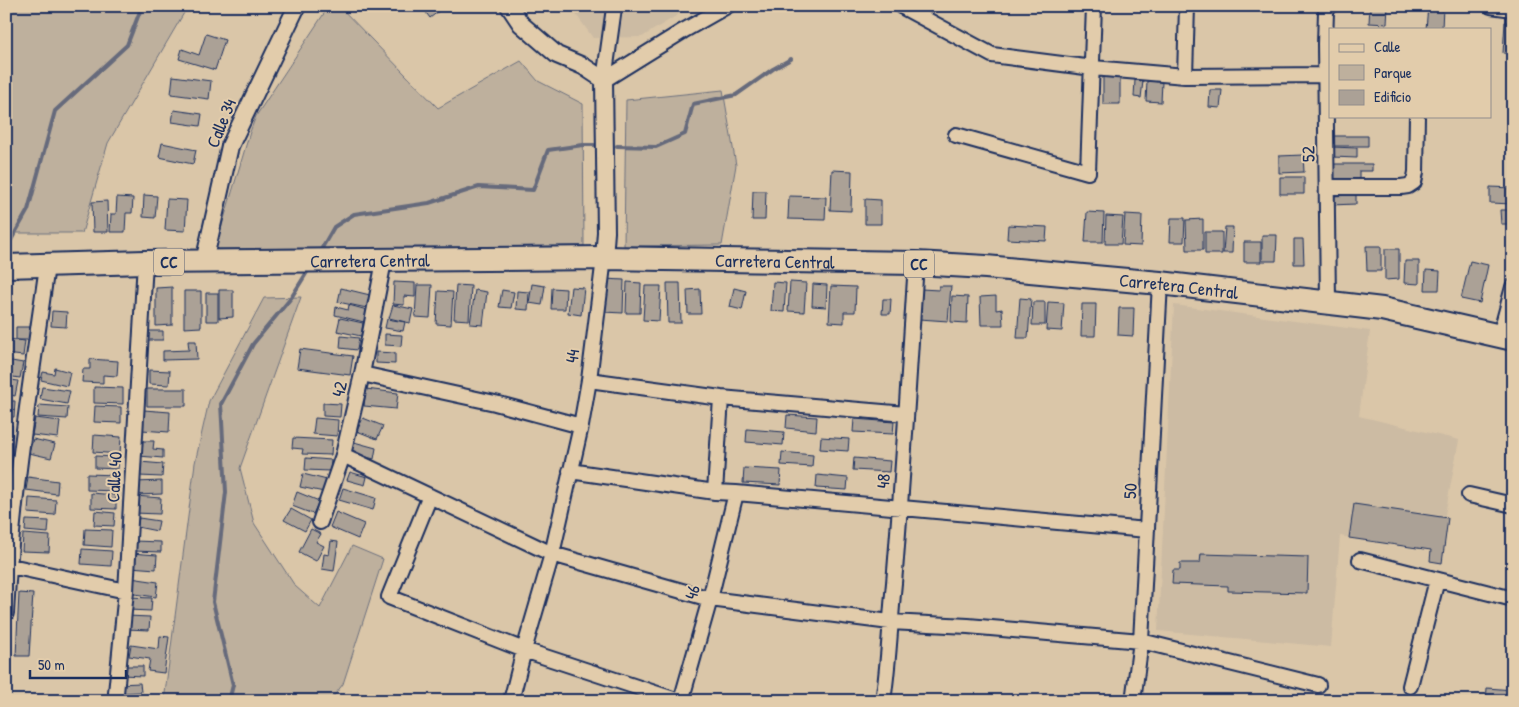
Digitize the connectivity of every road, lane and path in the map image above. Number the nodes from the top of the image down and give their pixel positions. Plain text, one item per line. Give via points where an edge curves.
1 (296, 6) edge
2 (509, 6) edge
3 (727, 6) edge
4 (901, 6) edge
5 (1094, 6) edge
6 (1187, 6) edge
7 (1330, 6) edge
8 (1491, 6) edge
9 (613, 7) edge
10 (1513, 9) edge
11 (1093, 68) junction
12 (1328, 75) edge
13 (1185, 76) junction
14 (604, 80) junction
15 (1417, 118) edge
16 (956, 135) dead end
17 (1327, 187) junction
18 (604, 258) junction
19 (384, 261) junction
20 (145, 262) junction
21 (204, 262) junction
22 (916, 263) junction
23 (6, 266) edge
24 (39, 266) junction
25 (1160, 283) junction
26 (1513, 287) edge
27 (1328, 302) junction
28 (1506, 337) edge
29 (362, 374) junction
30 (589, 380) junction
31 (722, 398) junction
32 (906, 414) junction
33 (581, 426) junction
34 (343, 455) junction
35 (570, 471) junction
36 (715, 492) junction
37 (736, 493) junction
38 (1469, 494) dead end
39 (430, 496) junction
40 (1513, 505) edge
41 (900, 508) junction
42 (320, 522) dead end
43 (1147, 530) junction
44 (552, 554) junction
45 (1360, 560) dead end
46 (8, 565) edge
47 (1437, 580) junction
48 (126, 591) junction
49 (710, 599) junction
50 (1513, 599) edge
51 (6, 613) edge
52 (890, 622) junction
53 (1141, 641) junction
54 (524, 650) junction
55 (1318, 685) dead end
56 (1410, 686) dead end
57 (116, 693) dead end
58 (511, 701) edge
59 (680, 701) edge
60 (883, 701) edge
61 (1133, 701) edge

1 - 21 street, Calle 34 via 230,146
2 - 14 street via 521,24 558,55 584,66
3 - 14 street
4 - 11 street via 992,55
5 - 11 street
6 - 13 street
7 - 12 street, 52 via 1326,12 1325,44
8 - 10 street
9 - 14 street, 44
11 - 13 street
11 - 16 street via 1088,172
12 - 13 street
12 - 17 street, 52
14 - 18 street, 44
15 - 17 street via 1414,182 1401,187
17 - 27 street, 52
18 - 19 highway, Carretera Central / CC
18 - 22 highway, Carretera Central / CC
18 - 30 street, 44
19 - 21 highway, Carretera Central / CC
19 - 29 street, 42
20 - 21 highway, Carretera Central / CC
20 - 24 highway, Carretera Central / CC
20 - 48 street, Calle 40
22 - 25 highway, Carretera Central / CC
22 - 32 street, 48
23 - 24 highway, CC
24 - 46 street via 30,388
25 - 27 highway, Carretera Central / CC
25 - 43 street, 50
26 - 28 street
27 - 28 highway, Carretera Central / CC via 1382,309
29 - 33 street via 495,403
29 - 34 street, 42
30 - 31 street
30 - 33 street, 44
31 - 32 street
31 - 36 street
32 - 41 street, 48
33 - 35 street, 44
34 - 39 street
34 - 42 street, 42
35 - 36 street
35 - 44 street, 44
36 - 37 street
37 - 41 street
37 - 49 street, 46
38 - 40 street
39 - 44 street
39 - 54 street via 389,597
41 - 43 street
41 - 52 street, 48
43 - 53 street, 50
44 - 49 street
44 - 54 street, 44
45 - 47 street
46 - 48 street
46 - 51 street
47 - 50 street
47 - 56 street
48 - 57 street, Calle 40
49 - 52 street
49 - 59 street, 46
52 - 53 street
52 - 60 street, 48
53 - 55 street
53 - 61 street, 50
54 - 58 street, 44
54 - 59 street

